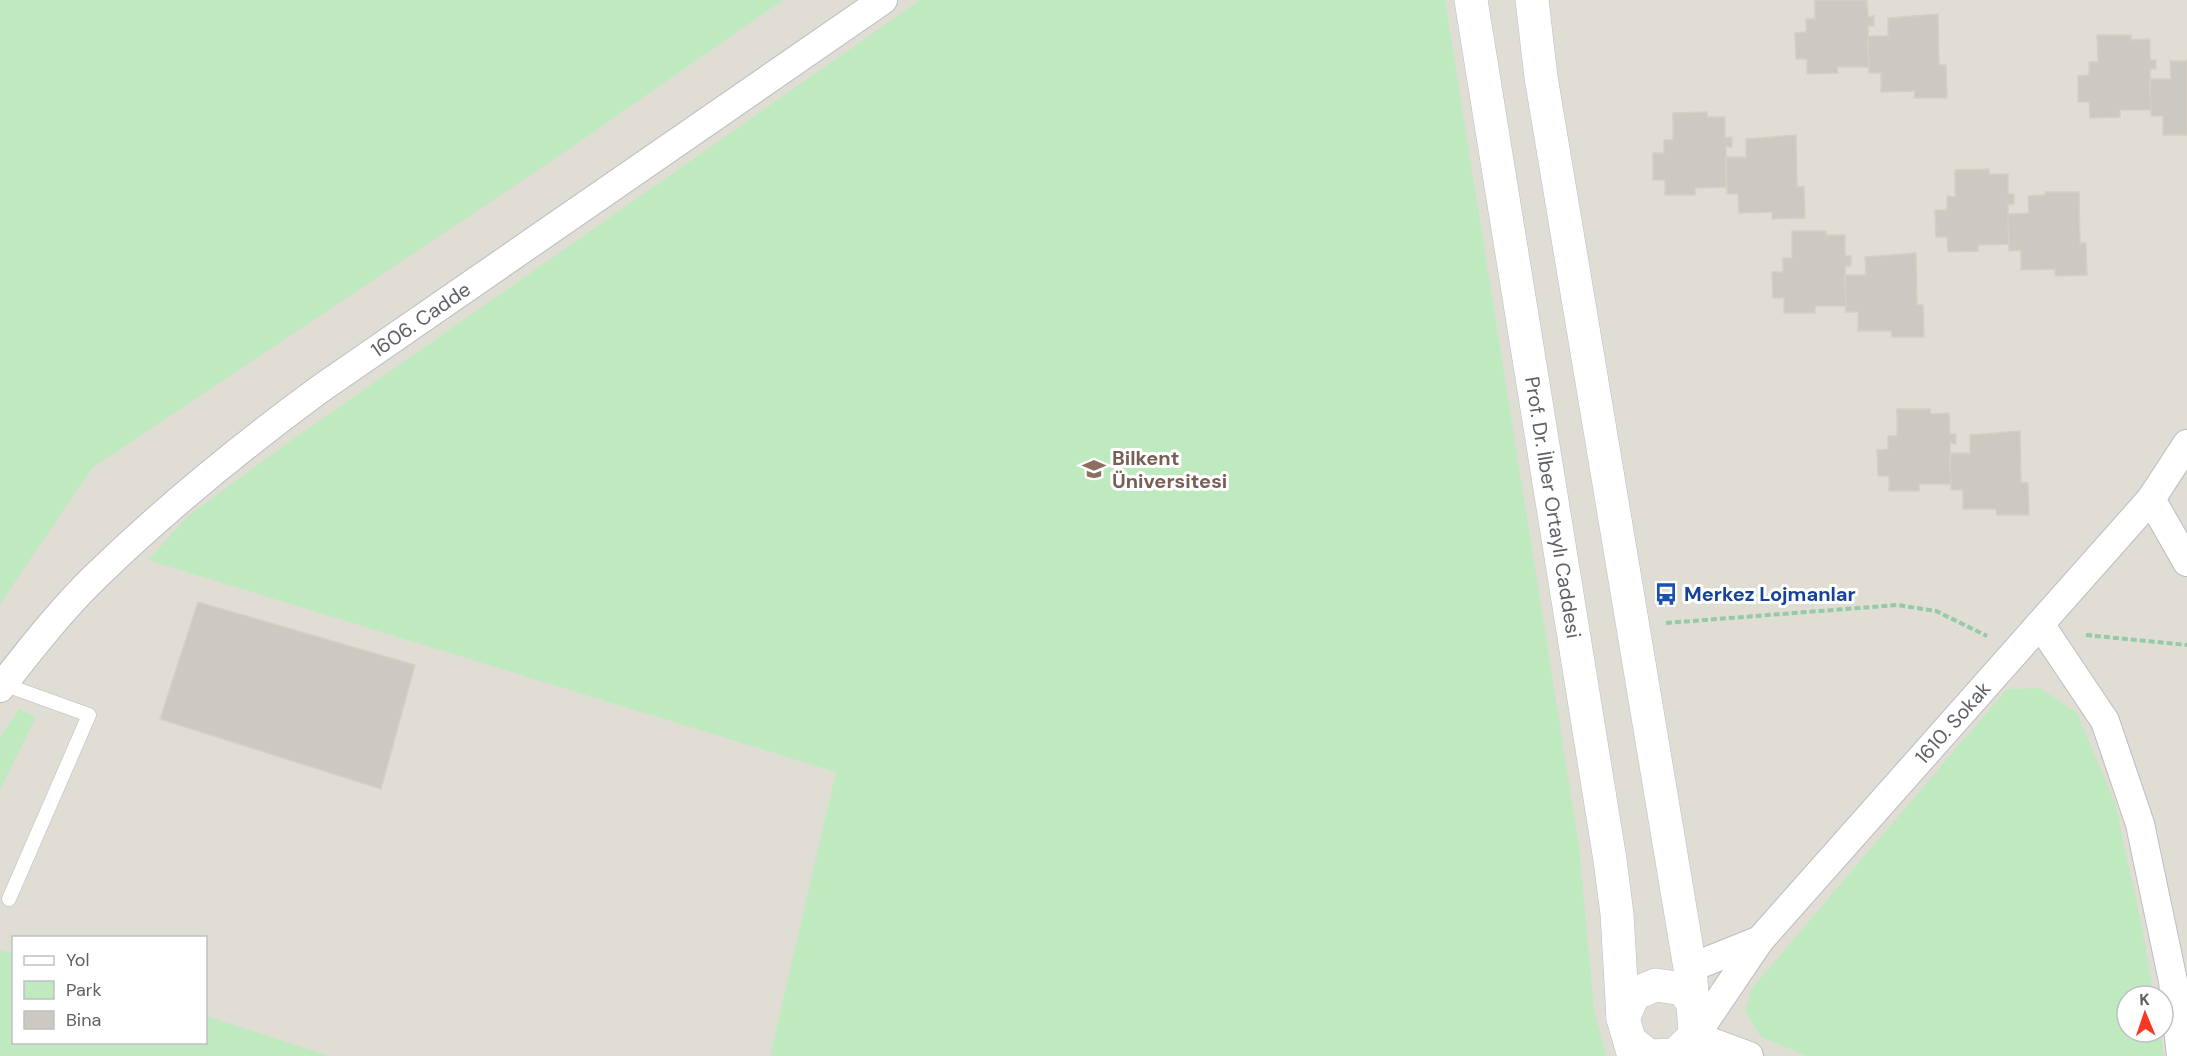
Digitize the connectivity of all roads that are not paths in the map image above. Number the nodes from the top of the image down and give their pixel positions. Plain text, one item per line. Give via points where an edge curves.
1 (883, 0) edge
2 (1471, 0) edge
3 (1532, 0) edge
4 (2187, 444) edge
5 (2151, 500) junction
6 (2187, 562) edge
7 (2043, 627) junction
8 (2, 686) edge
9 (9, 899) dead end
10 (1760, 940) junction
11 (1690, 968) junction
12 (1730, 982) junction
13 (1696, 1033) edge
14 (1629, 1039) edge
15 (1746, 1055) edge
16 (2181, 1056) edge

1 - 8 street, 1606. Cadde via 320,389 235,452 94,578
2 - 14 street, Prof. Dr. İlber Ortaylı Caddesi via 1610,860
3 - 11 street via 1541,77
4 - 5 street, 1610. Sokak
5 - 6 street
5 - 7 street, 1610. Sokak
7 - 10 street, 1610. Sokak via 2014,653
7 - 16 street via 2105,721 2140,824 2173,981
8 - 9 lane via 89,715
10 - 11 street, 1610. Sokak
10 - 12 street
11 - 13 street
12 - 13 street
12 - 15 street via 1723,1010 1728,1034
13 - 14 street via 1675,1055 1648,1056
13 - 14 street via 1683,989 1656,985 1634,994
13 - 15 street

